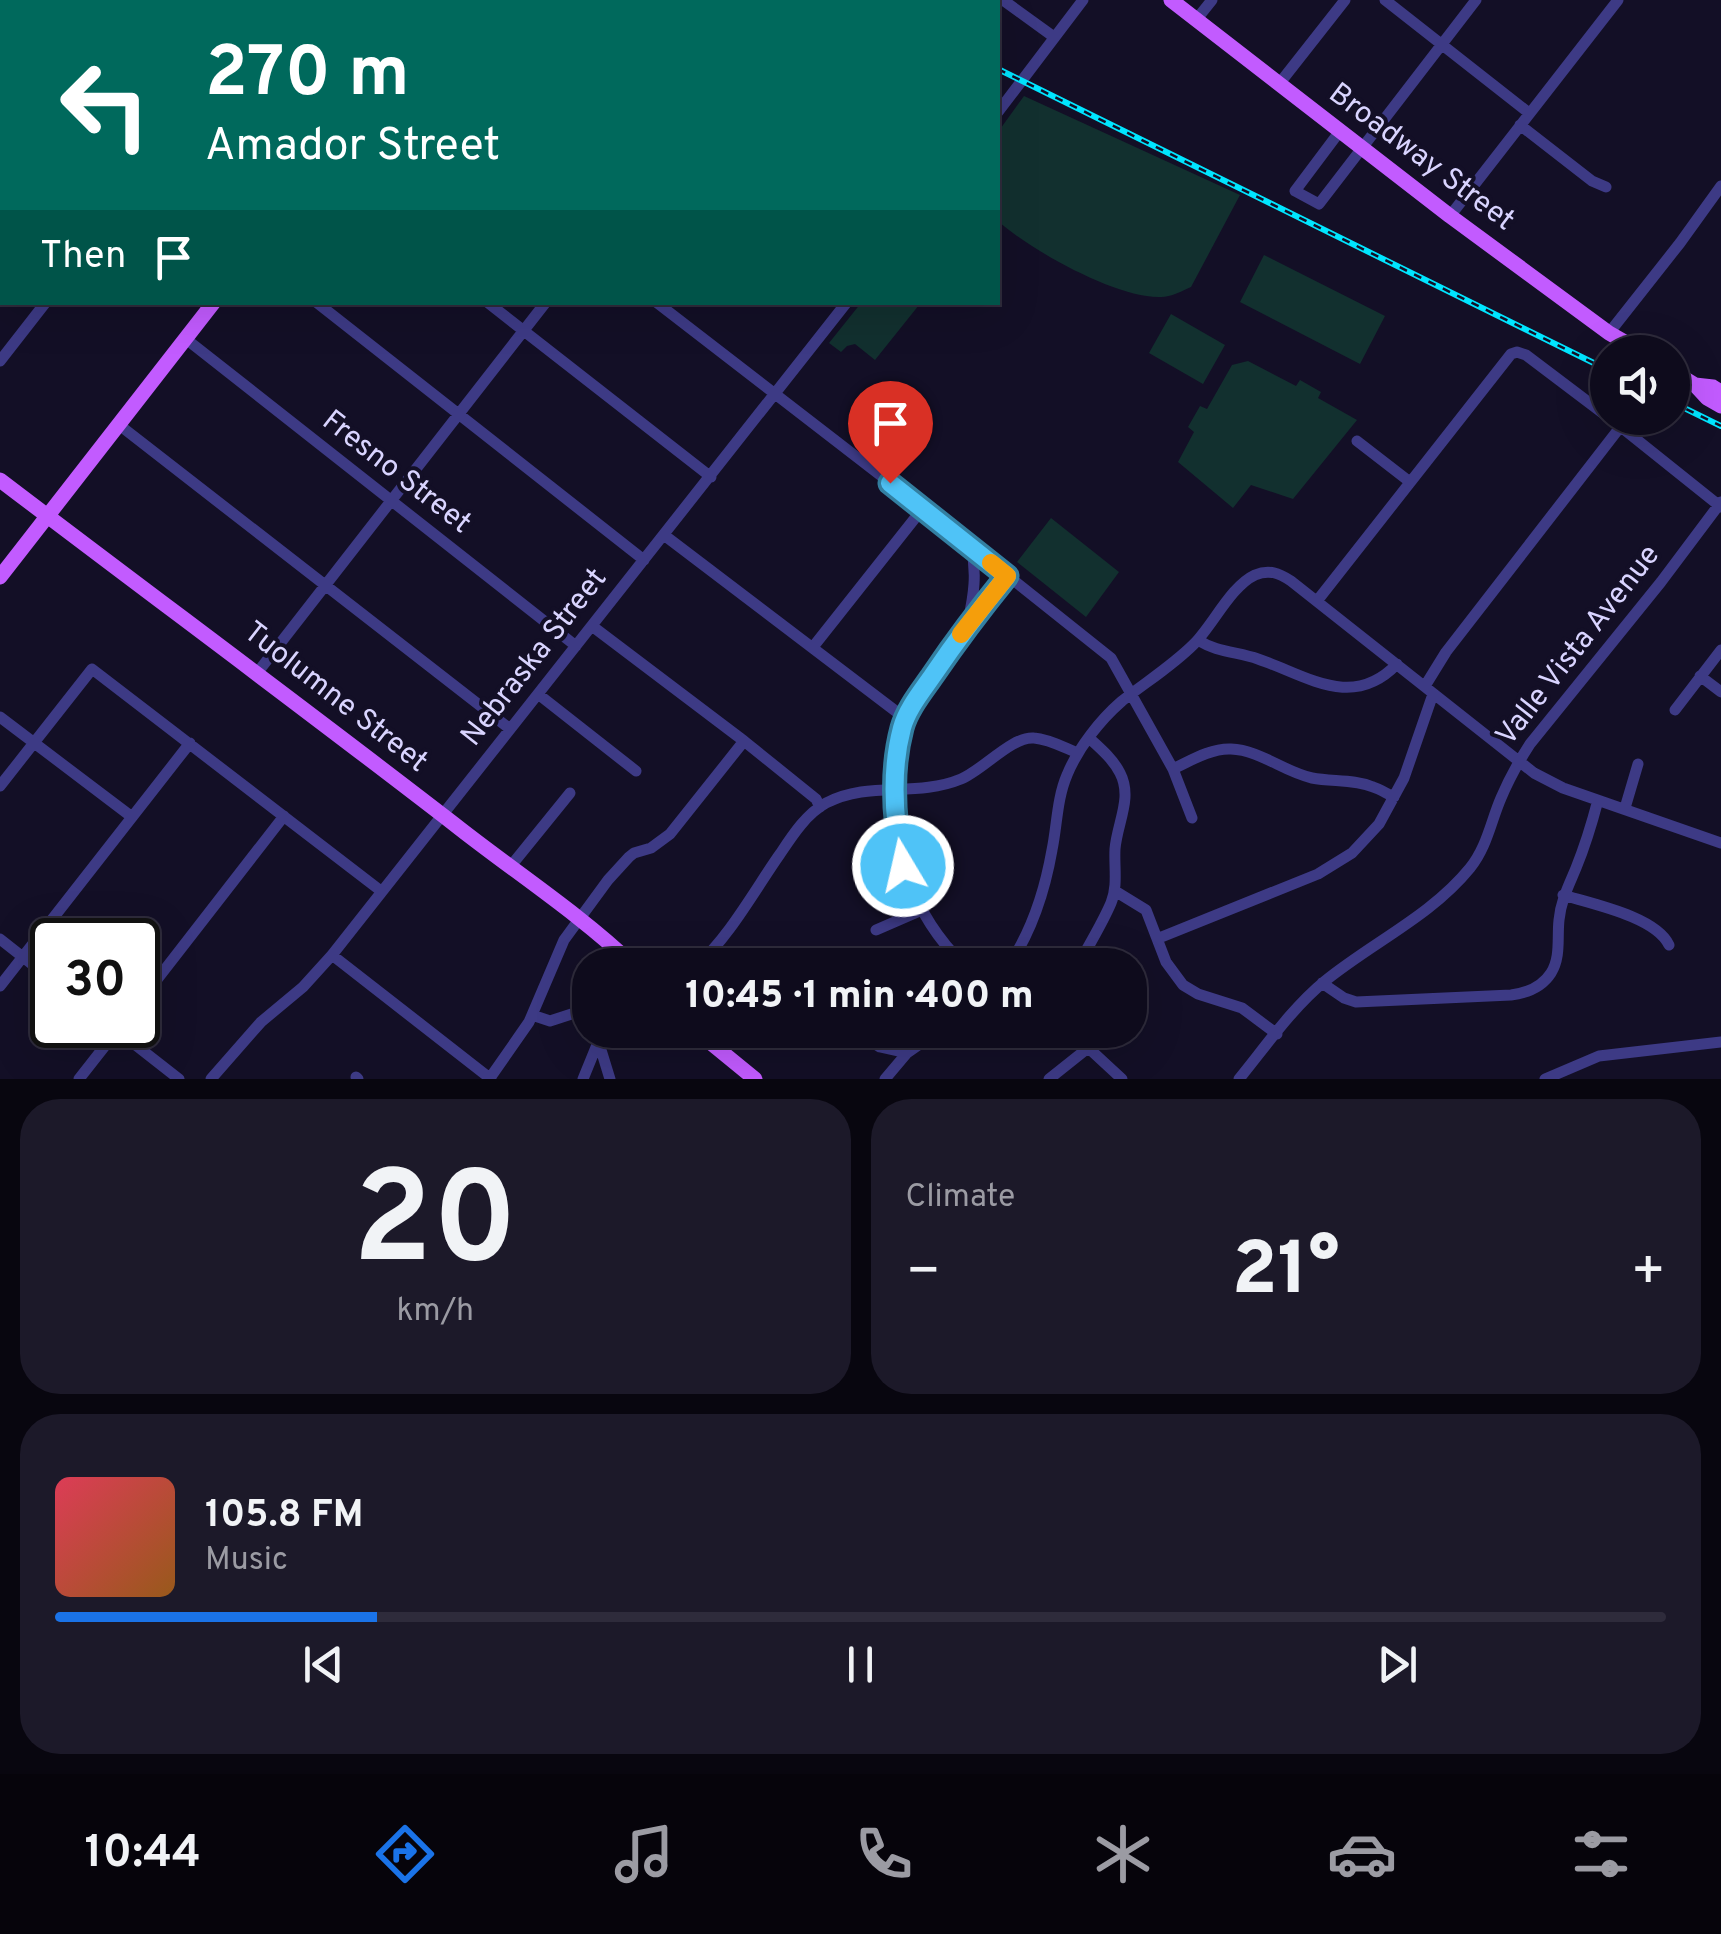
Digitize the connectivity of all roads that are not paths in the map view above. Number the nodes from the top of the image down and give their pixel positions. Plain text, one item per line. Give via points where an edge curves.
1 (1004, 0) edge
2 (1083, 0) edge
3 (1171, 0) edge
4 (1212, 0) edge
5 (1345, 0) edge
6 (1385, 0) edge
7 (1476, 0) edge
8 (1618, 0) edge
9 (1196, 20) junction
10 (1054, 38) junction
11 (1442, 44) junction
12 (1279, 84) junction
13 (1000, 109) edge
14 (1529, 113) junction
15 (1520, 125) junction
16 (1340, 132) junction
17 (1362, 148) junction
18 (1721, 186) edge
19 (1606, 187) dead end
20 (1450, 216) junction
21 (44, 305) edge
22 (211, 305) edge
23 (320, 305) edge
24 (491, 305) edge
25 (544, 305) edge
26 (660, 305) edge
27 (846, 305) edge
28 (524, 331) junction
29 (1610, 333) junction
30 (1613, 335) edge
31 (186, 339) junction
32 (0, 361) edge
33 (1690, 381) edge
34 (1695, 384) junction
35 (1721, 392) edge
36 (776, 395) junction
37 (1590, 403) edge
38 (1721, 406) edge
39 (459, 415) junction
40 (118, 424) junction
41 (1614, 435) edge
42 (1632, 435) edge
43 (1357, 441) dead end
44 (710, 478) junction
45 (0, 480) edge
46 (1410, 482) junction
47 (392, 501) junction
48 (1720, 505) edge
49 (923, 508) junction
50 (47, 517) junction
51 (664, 535) junction
52 (970, 546) junction
53 (644, 560) junction
54 (1007, 576) junction
55 (0, 577) edge
56 (326, 586) junction
57 (1317, 601) junction
58 (592, 626) junction
59 (968, 626) junction
60 (1198, 640) junction
61 (576, 646) junction
62 (813, 648) junction
63 (1721, 650) edge
64 (1397, 664) junction
65 (257, 673) junction
66 (1700, 676) junction
67 (1429, 690) junction
68 (1721, 692) edge
69 (538, 694) junction
70 (1130, 695) junction
71 (1675, 710) dead end
72 (0, 717) edge
73 (906, 719) junction
74 (510, 729) junction
75 (1089, 738) junction
76 (744, 741) junction
77 (34, 742) junction
78 (190, 743) junction
79 (1078, 752) junction
80 (1519, 762) junction
81 (1638, 764) dead end
82 (1172, 769) junction
83 (636, 771) dead end
84 (0, 786) edge
85 (895, 790) junction
86 (570, 793) dead end
87 (1394, 797) junction
88 (1598, 800) junction
89 (820, 807) junction
90 (1625, 808) junction
91 (442, 815) junction
92 (284, 816) junction
93 (132, 817) junction
94 (1192, 818) dead end
95 (1721, 843) edge
96 (510, 867) junction
97 (382, 891) junction
98 (1115, 891) junction
99 (1564, 895) junction
100 (922, 910) junction
101 (578, 919) junction
102 (876, 930) dead end
103 (1159, 938) junction
104 (0, 939) edge
105 (1669, 946) dead end
106 (612, 948) edge
107 (714, 948) edge
108 (948, 948) edge
109 (1018, 948) edge
110 (1087, 948) edge
111 (332, 955) junction
112 (23, 957) junction
113 (30, 963) edge
114 (160, 976) edge
115 (1322, 983) junction
116 (0, 986) edge
117 (572, 1014) edge
118 (532, 1015) junction
119 (1277, 1034) junction
120 (1721, 1042) edge
121 (101, 1048) edge
122 (141, 1048) edge
123 (595, 1048) edge
124 (604, 1048) edge
125 (717, 1048) edge
126 (884, 1048) edge
127 (914, 1048) edge
128 (1088, 1048) joint
129 (907, 1053) junction
130 (490, 1078) edge
131 (80, 1079) edge
132 (179, 1079) edge
133 (211, 1079) edge
134 (582, 1079) edge
135 (610, 1079) edge
136 (755, 1079) edge
137 (885, 1079) edge
138 (1049, 1079) edge
139 (1122, 1079) edge
140 (1239, 1079) edge
141 (1545, 1079) edge

1 - 10 street
2 - 10 street
3 - 9 main road, Broadway Street
4 - 9 street
5 - 12 street
6 - 11 street
7 - 11 street
8 - 14 street
9 - 12 main road, Broadway Street
10 - 13 street
11 - 14 street
11 - 17 street
12 - 16 main road, Broadway Street
14 - 15 street
15 - 19 street
15 - 20 street
16 - 17 main road, Broadway Street
16 - 17 street via 1295,192 1318,204
17 - 20 main road, Broadway Street
18 - 29 street
20 - 29 main road, Broadway Street
21 - 32 street
22 - 31 main road
23 - 39 street
24 - 28 street
25 - 28 street
26 - 36 street
27 - 36 street, Nebraska Street
28 - 39 street
28 - 44 street
29 - 30 main road, Broadway Street
31 - 40 main road
31 - 47 street, Fresno Street
33 - 34 main road
34 - 35 main road
34 - 38 main road
36 - 44 street, Nebraska Street
36 - 49 street
37 - 46 street via 1522,352 1511,354
39 - 47 street
39 - 53 street
40 - 50 main road
40 - 56 street
41 - 67 street via 1446,652
42 - 48 street
43 - 46 street
44 - 51 street, Nebraska Street
45 - 50 main road, Tuolumne Street
46 - 57 street
47 - 56 street
47 - 61 street, Fresno Street
48 - 80 street, Valle Vista Avenue
49 - 52 street
49 - 62 street
50 - 55 main road
50 - 65 main road, Tuolumne Street
51 - 53 street, Nebraska Street
51 - 62 street
52 - 54 street
52 - 59 street via 976,567
53 - 58 street, Nebraska Street
54 - 59 street
54 - 70 street via 1111,658
56 - 65 street
56 - 74 street
57 - 60 street via 1272,572 1250,578
57 - 64 street
58 - 61 street, Nebraska Street
58 - 76 street
59 - 73 street
60 - 64 street via 1339,688 1371,682
60 - 70 street
61 - 69 street, Nebraska Street
62 - 73 street
63 - 66 street
64 - 67 street
65 - 91 main road, Tuolumne Street
66 - 68 street
66 - 71 street
67 - 80 street
67 - 87 street via 1410,765
69 - 74 street, Nebraska Street
69 - 83 street
70 - 75 street
70 - 82 street
72 - 77 street
73 - 85 street
74 - 91 street, Nebraska Street
75 - 79 street
75 - 98 street via 1124,784
76 - 89 street
76 - 101 street via 670,834 629,857
77 - 78 street via 92,670
77 - 84 street
77 - 93 street
78 - 92 street
78 - 93 street
79 - 85 street via 1024,739 966,777
79 - 109 street via 1062,787 1042,892
80 - 88 street
80 - 115 street, Valle Vista Avenue via 1468,870 1412,922
81 - 90 street
82 - 87 street via 1234,749 1302,775 1374,786
82 - 94 street
85 - 89 street via 861,791
85 - 100 street via 903,866
86 - 96 street
87 - 103 street via 1365,840 1331,867
88 - 90 street
88 - 99 street
89 - 107 street via 796,830
90 - 95 street
91 - 96 main road, Tuolumne Street
91 - 97 street, Nebraska Street
92 - 97 street
92 - 114 street
93 - 112 street
96 - 101 main road, Tuolumne Street
97 - 111 street, Nebraska Street
98 - 103 street via 1146,910
98 - 110 street
99 - 105 street via 1634,918 1664,934
99 - 115 street via 1556,960 1530,991 1356,1002
100 - 102 street
100 - 108 street
101 - 106 main road, Tuolumne Street
101 - 118 street
103 - 119 street via 1166,962 1184,985 1242,1008
104 - 112 street
111 - 130 street
111 - 133 street, Nebraska Street
112 - 113 street
112 - 116 street
115 - 119 street, Valle Vista Avenue
117 - 118 street via 550,1021
118 - 130 street
119 - 140 street, Valle Vista Avenue
120 - 141 street via 1600,1056
121 - 131 street
122 - 132 street
123 - 134 street
124 - 135 street
125 - 136 main road
126 - 129 street
127 - 129 street
128 - 138 street
128 - 139 street
129 - 137 street

